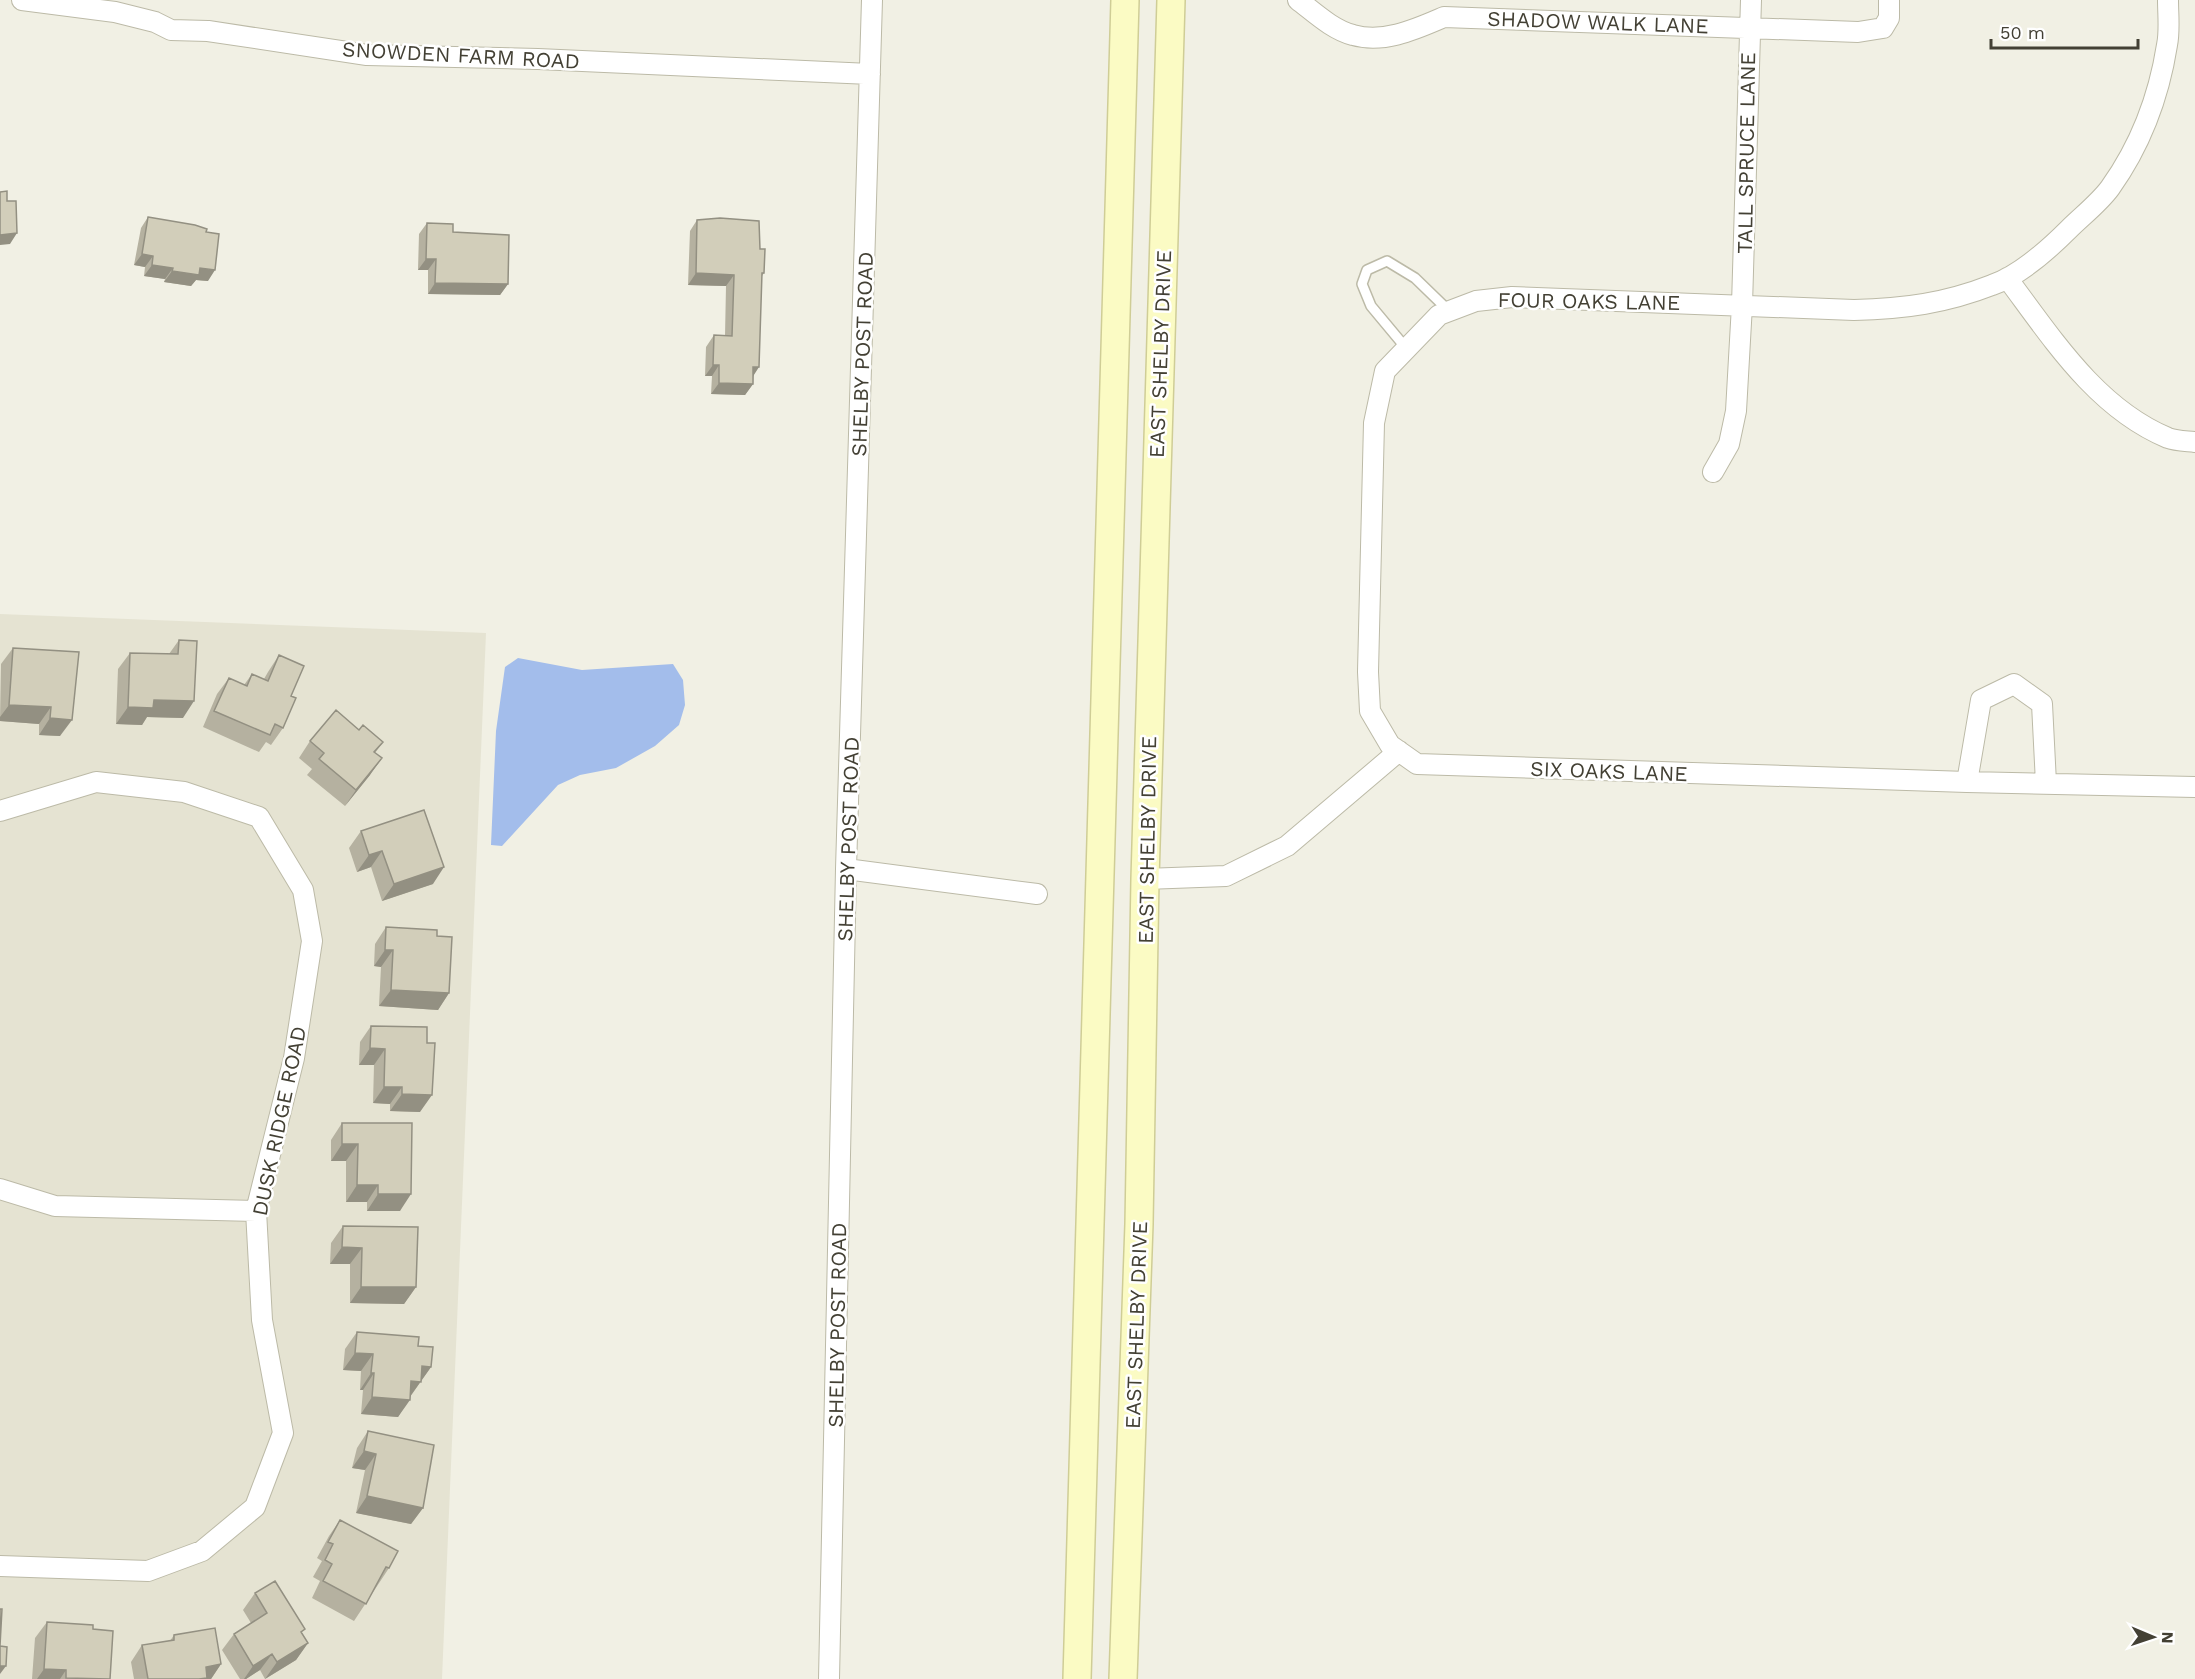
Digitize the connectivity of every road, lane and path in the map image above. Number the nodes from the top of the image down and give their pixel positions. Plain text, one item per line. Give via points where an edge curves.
1 (22, 0) edge
2 (872, 0) edge
3 (1125, 0) edge
4 (1171, 0) edge
5 (1298, 0) edge
6 (1751, 0) edge
7 (1889, 0) edge
8 (2168, 0) edge
9 (1444, 8) edge
10 (1749, 27) junction
11 (870, 74) junction
12 (2007, 278) junction
13 (1742, 305) junction
14 (1448, 310) junction
15 (1407, 348) junction
16 (2195, 442) edge
17 (1713, 472) dead end
18 (1369, 617) joint
19 (1399, 751) junction
20 (1967, 782) junction
21 (2046, 783) junction
22 (2195, 787) edge
23 (0, 811) edge
24 (846, 869) junction
25 (1145, 879) junction
26 (1036, 894) dead end
27 (0, 1189) edge
28 (256, 1211) junction
29 (0, 1566) edge
30 (829, 1679) edge
31 (1077, 1679) edge
32 (1123, 1679) edge

1 - 11 street, SNOWDEN FARM ROAD via 115,12 171,30 208,31 366,55
2 - 11 street, SHELBY POST ROAD
3 - 31 main road
4 - 25 main road, EAST SHELBY DRIVE
5 - 9 street, SHADOW WALK LANE via 1344,31 1373,38 1425,25
6 - 10 street, TALL SPRUCE LANE
7 - 10 street, SHADOW WALK LANE via 1889,18 1883,28 1858,32
8 - 12 street, FOUR OAKS LANE via 2168,43 2155,99 2134,149 2109,189 2054,244
9 - 10 street, SHADOW WALK LANE
10 - 13 street, TALL SPRUCE LANE
11 - 24 street, SHELBY POST ROAD
12 - 13 street, FOUR OAKS LANE via 1939,303 1895,309
12 - 16 street via 2076,370 2125,413 2169,438
13 - 14 street, FOUR OAKS LANE via 1512,297 1476,301
13 - 17 street, TALL SPRUCE LANE via 1736,411 1729,444
14 - 15 street, FOUR OAKS LANE
14 - 15 lane via 1415,278 1387,261 1367,270 1362,284 1371,306
15 - 18 street, FOUR OAKS LANE via 1385,371 1374,423
18 - 19 street, SIX OAKS LANE via 1370,711 1390,745
19 - 20 street, SIX OAKS LANE via 1417,764
19 - 25 street via 1287,846 1226,876
20 - 21 street, SIX OAKS LANE
20 - 21 street via 1981,700 2014,684 2042,704
21 - 22 street, SIX OAKS LANE
23 - 28 street, DUSK RIDGE ROAD via 96,782 183,792 259,817 303,890 312,941 294,1058
24 - 26 street
24 - 30 street, SHELBY POST ROAD
25 - 32 main road, EAST SHELBY DRIVE via 1139,1224
27 - 28 street via 55,1206
28 - 29 street, DUSK RIDGE ROAD via 262,1320 283,1433 255,1507 202,1551 148,1570

